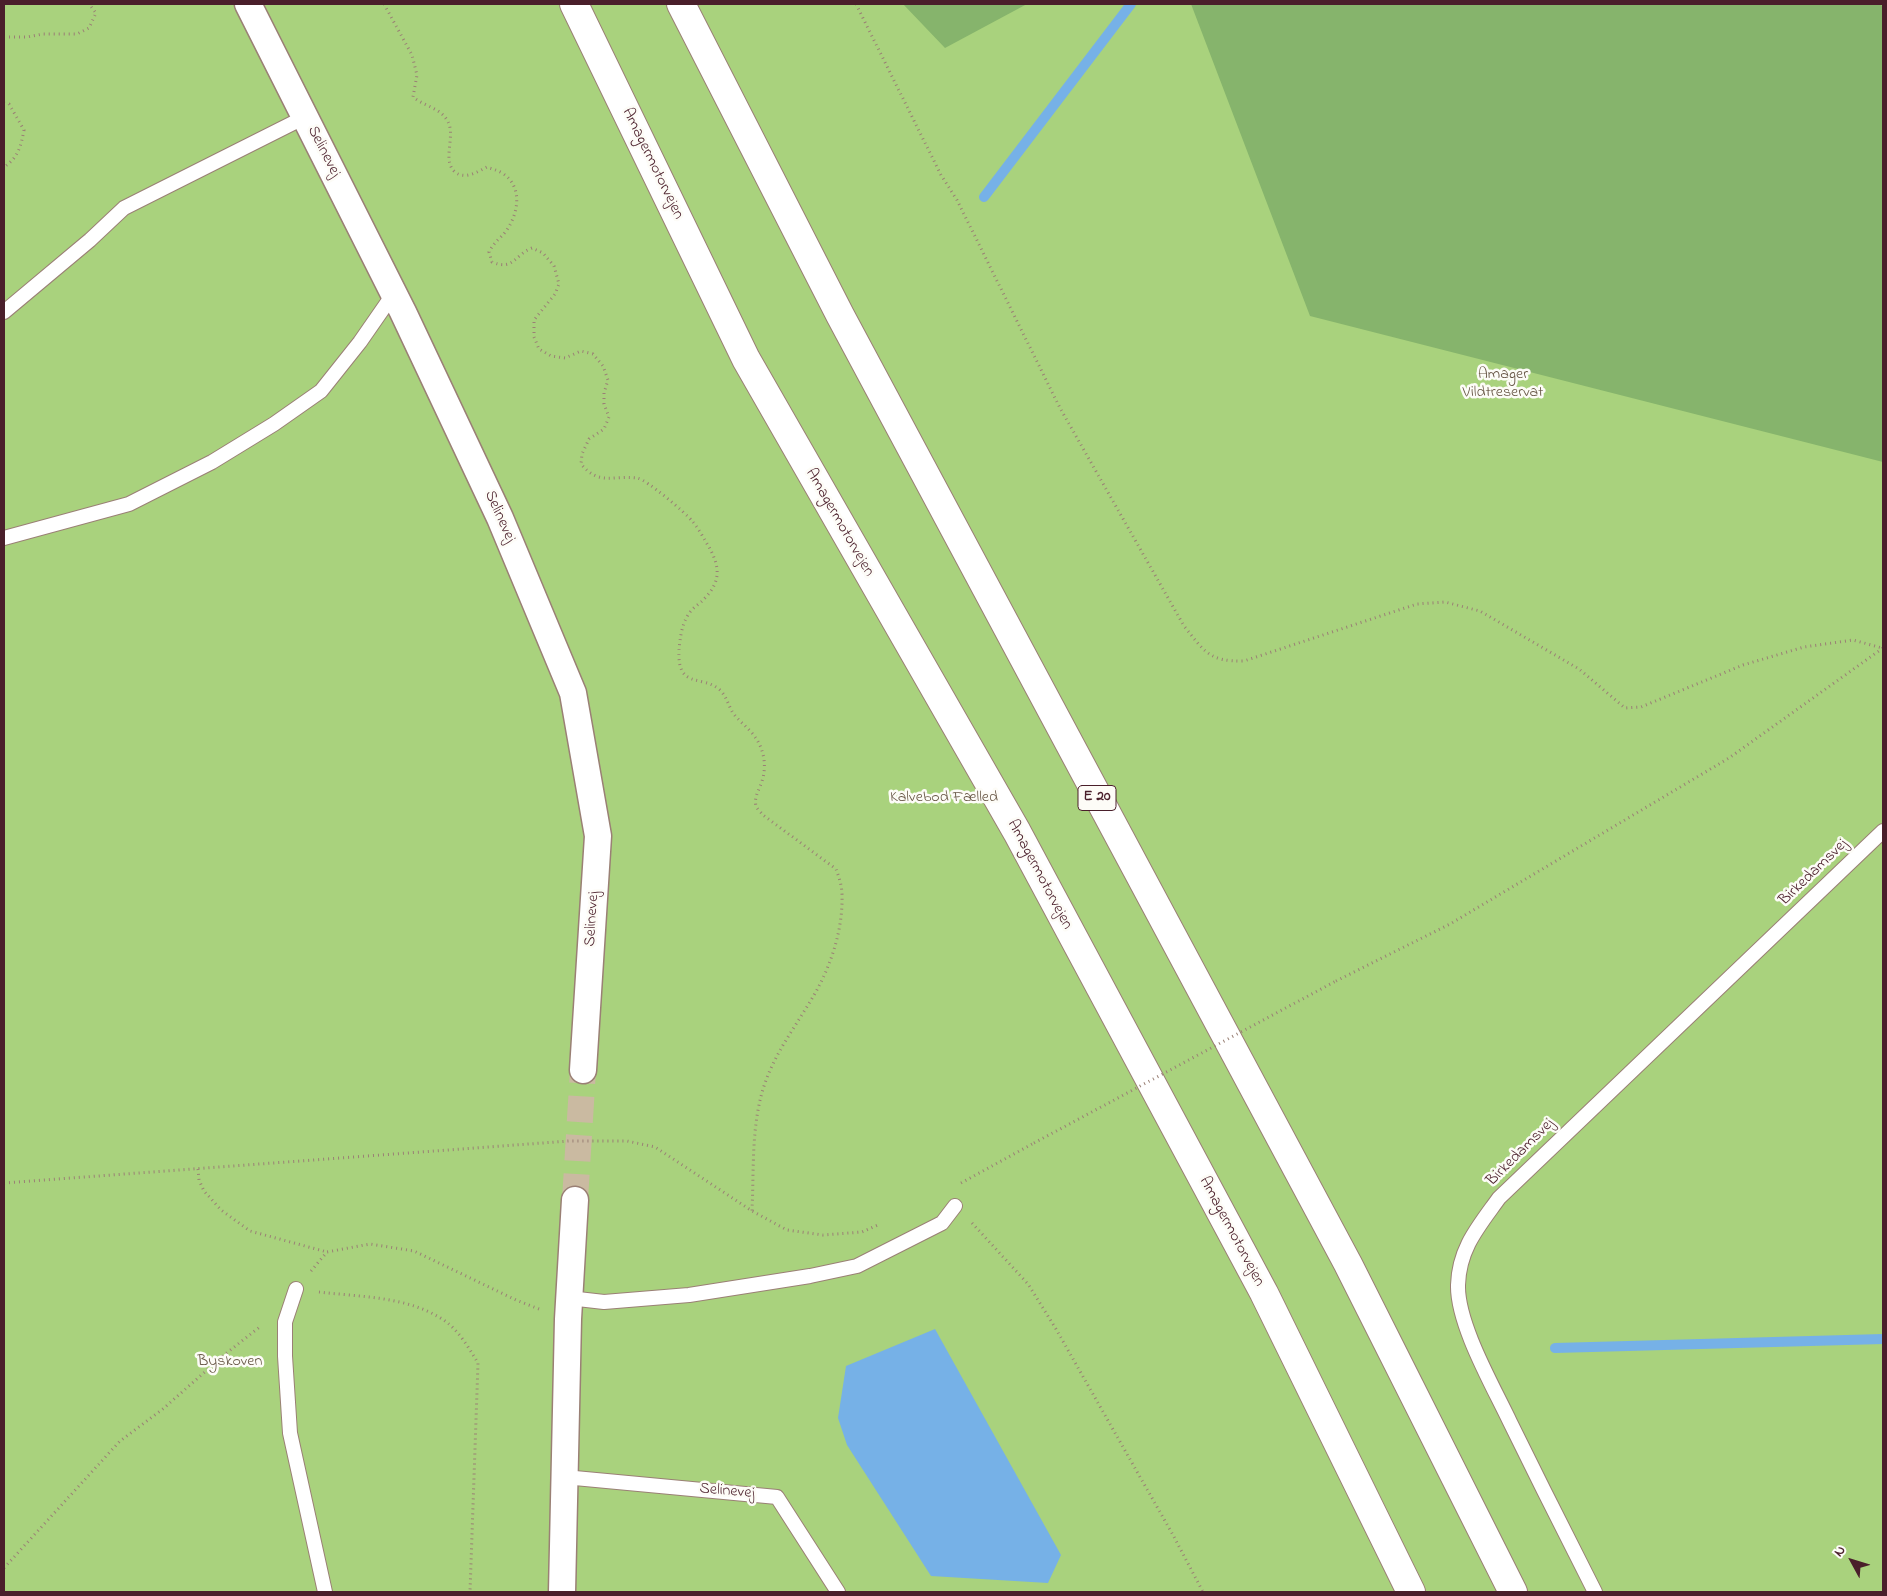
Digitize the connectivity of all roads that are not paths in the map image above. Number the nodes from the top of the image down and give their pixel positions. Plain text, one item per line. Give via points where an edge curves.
1 (248, 4) edge
2 (574, 4) edge
3 (681, 4) edge
4 (305, 117) junction
5 (394, 293) junction
6 (4, 312) edge
7 (4, 538) edge
8 (1883, 831) edge
9 (583, 1070) tunnel mouth
10 (575, 1200) tunnel mouth
11 (955, 1206) road end
12 (296, 1289) road end
13 (568, 1309) junction
14 (564, 1477) junction
15 (324, 1592) edge
16 (562, 1592) edge
17 (838, 1592) edge
18 (1411, 1592) edge
19 (1513, 1592) edge
20 (1594, 1592) edge

1 - 4 street, Selinevej
2 - 18 highway, Amagermotorvejen via 746,359 1017,832 1264,1293
3 - 19 highway, E 20 via 840,315 1348,1264
4 - 5 street, Selinevej
4 - 6 lane via 124,208
5 - 7 lane via 321,391 274,424 212,462 129,504
5 - 9 street, Selinevej via 500,518 574,693 598,836
8 - 20 lane, Birkedamsvej via 1500,1198 1469,1239 1461,1260 1458,1284 1464,1324
10 - 13 street
11 - 13 lane via 942,1223 856,1266 689,1295 604,1302
12 - 15 lane via 286,1322 290,1433
13 - 14 street
14 - 16 street
14 - 17 lane, Selinevej via 777,1497

